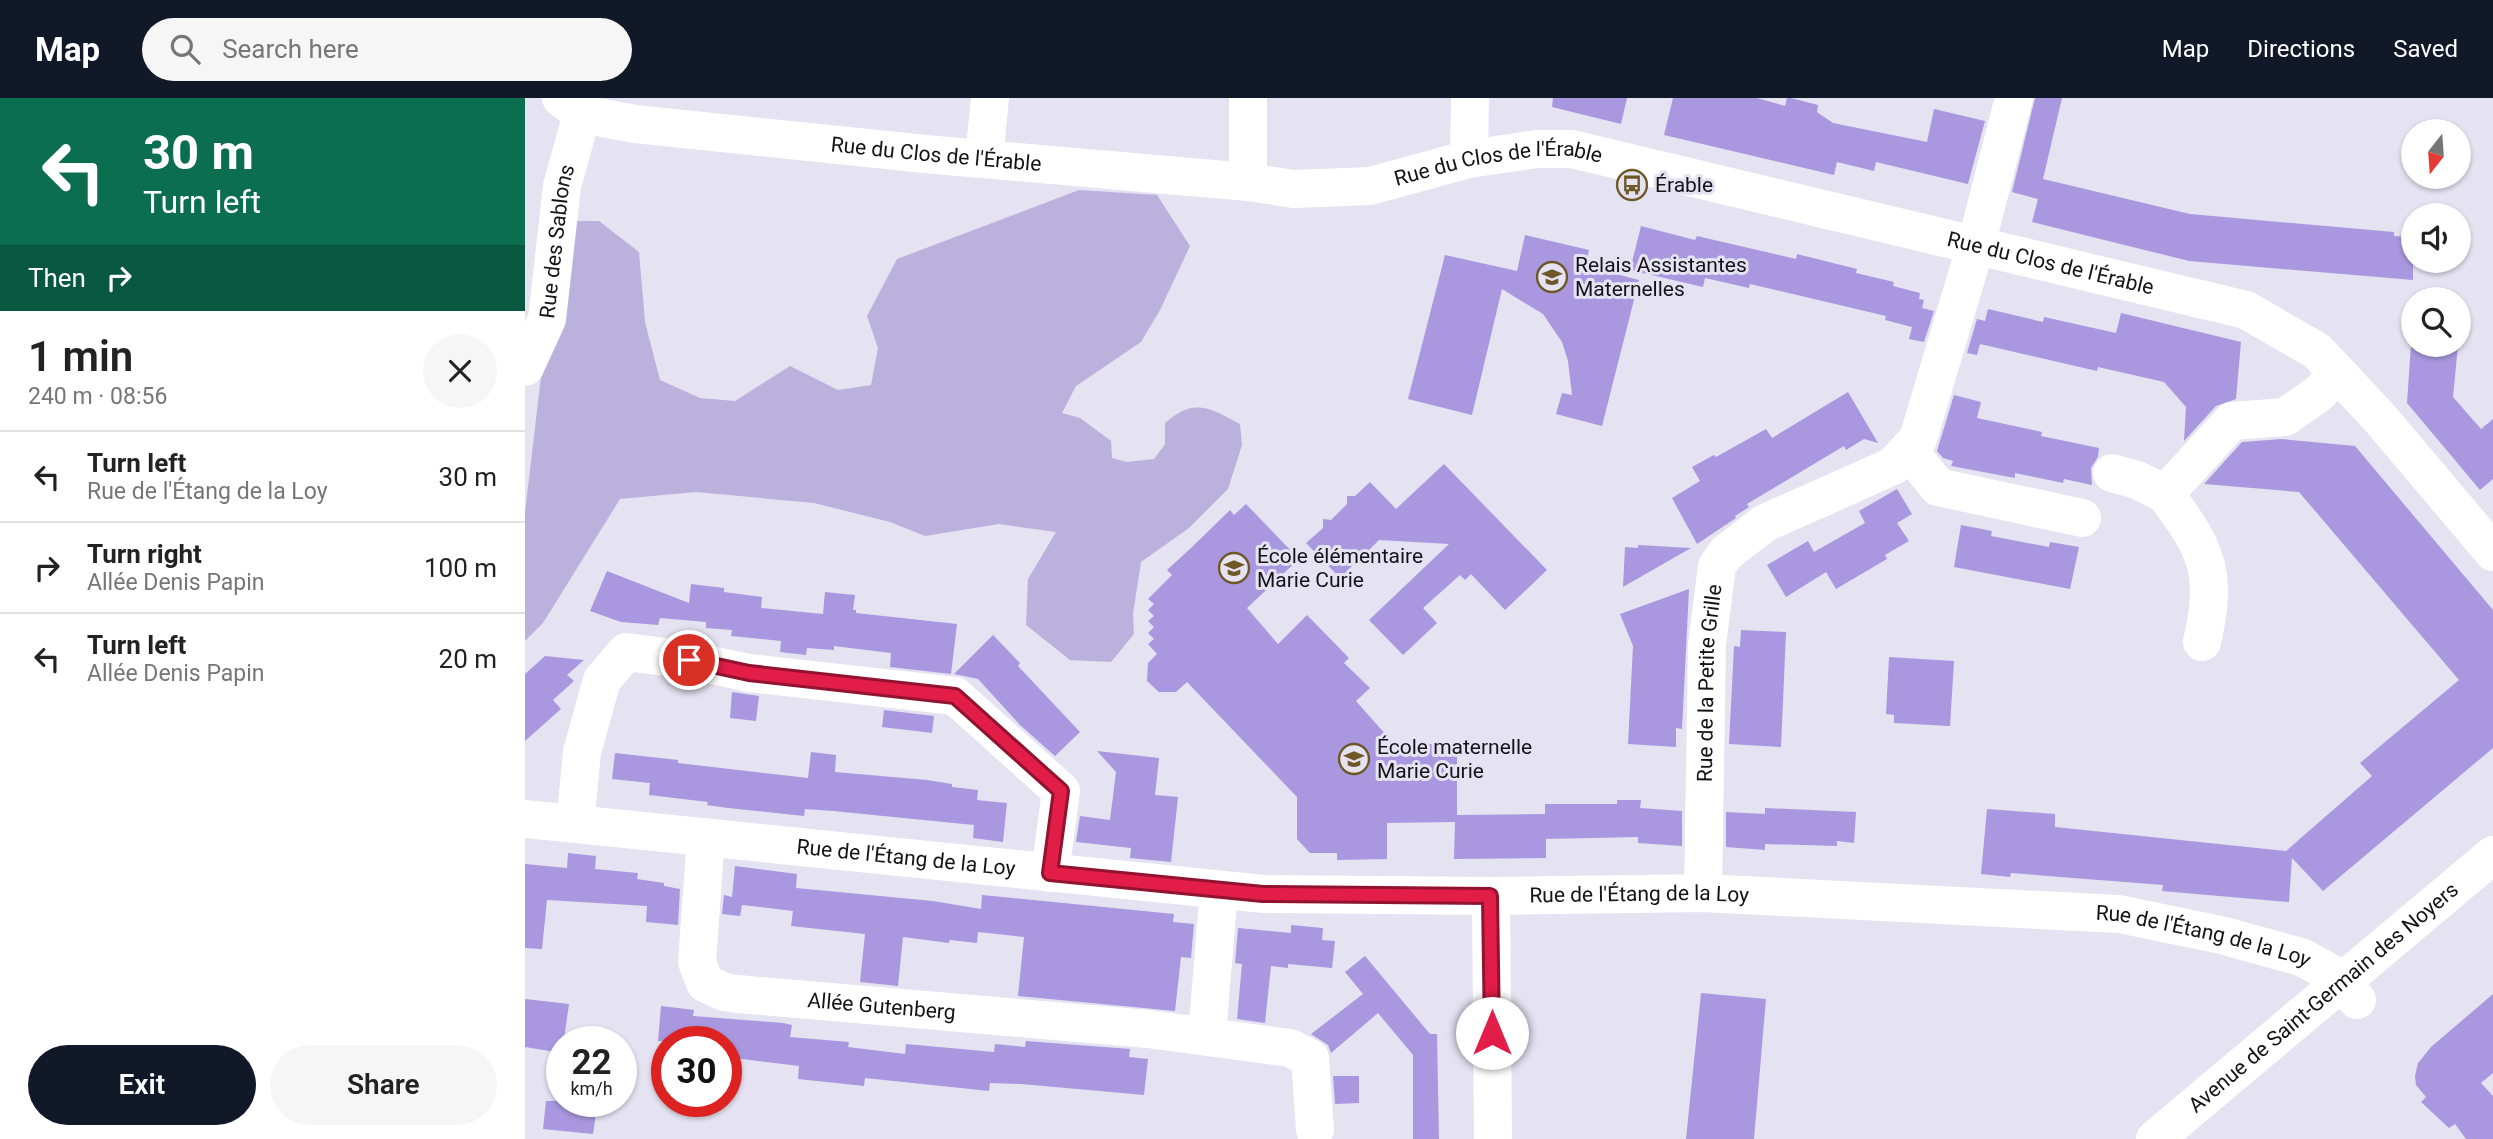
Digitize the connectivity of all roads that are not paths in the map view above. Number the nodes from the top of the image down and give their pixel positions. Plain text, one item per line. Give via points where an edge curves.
1 (990, 98) edge
2 (1248, 98) edge
3 (1470, 98) edge
4 (2014, 98) edge
5 (572, 106) edge
6 (637, 111) edge
7 (984, 159) junction
8 (1469, 159) junction
9 (1248, 182) junction
10 (1976, 245) junction
11 (525, 367) edge
12 (2338, 373) junction
13 (1908, 450) junction
14 (2112, 473) dead end
15 (2165, 494) junction
16 (2082, 518) dead end
17 (2487, 533) edge
18 (2202, 642) dead end
19 (525, 819) edge
20 (575, 824) junction
21 (706, 837) junction
22 (2493, 855) edge
23 (1050, 873) junction
24 (2493, 888) edge
25 (1219, 890) junction
26 (1703, 893) junction
27 (1490, 896) junction
28 (2349, 991) junction
29 (1207, 1035) junction
30 (1315, 1130) dead end
31 (1493, 1139) edge
32 (2155, 1139) edge
33 (2195, 1139) edge

1 - 7 street
2 - 9 street
3 - 8 street
4 - 10 street, Rue de la Petite Grille
5 - 6 street, Rue du Clos de l'Érable
5 - 11 street, Rue des Sablons via 547,319
6 - 7 street, Rue du Clos de l'Érable
7 - 9 street, Rue du Clos de l'Érable
8 - 9 street, Rue du Clos de l'Érable via 1370,186 1294,189
8 - 10 street, Rue du Clos de l'Érable via 1572,149
10 - 12 street, Rue du Clos de l'Érable via 2246,310 2317,351
10 - 13 street, Rue de la Petite Grille via 1918,439
12 - 15 street via 2285,417 2232,421
12 - 17 street, Rue du Clos de l'Érable
13 - 16 street via 1938,487
13 - 26 street, Rue de la Petite Grille via 1893,466 1765,523 1726,553 1717,566 1707,645
14 - 15 street
15 - 18 street via 2192,530 2209,570 2210,610
19 - 20 street, Rue de l'Étang de la Loy
20 - 21 street, Rue de l'Étang de la Loy
20 - 23 street via 582,752 602,680 626,652 749,673 955,696 1061,791
21 - 23 street, Rue de l'Étang de la Loy
21 - 29 street, Allée Gutenberg via 697,962 705,984 724,992
22 - 28 street, Avenue de Saint-Germain des Noyers
23 - 25 street, Rue de l'Étang de la Loy
24 - 28 street, Avenue de Saint-Germain des Noyers
25 - 27 street, Rue de l'Étang de la Loy
25 - 29 street
26 - 27 street, Rue de l'Étang de la Loy
26 - 28 street, Rue de l'Étang de la Loy via 2119,914 2301,957 2325,968
27 - 31 street
28 - 32 street, Avenue de Saint-Germain des Noyers
28 - 33 street, Avenue de Saint-Germain des Noyers
29 - 30 street, Allée Gutenberg via 1290,1048 1310,1059

